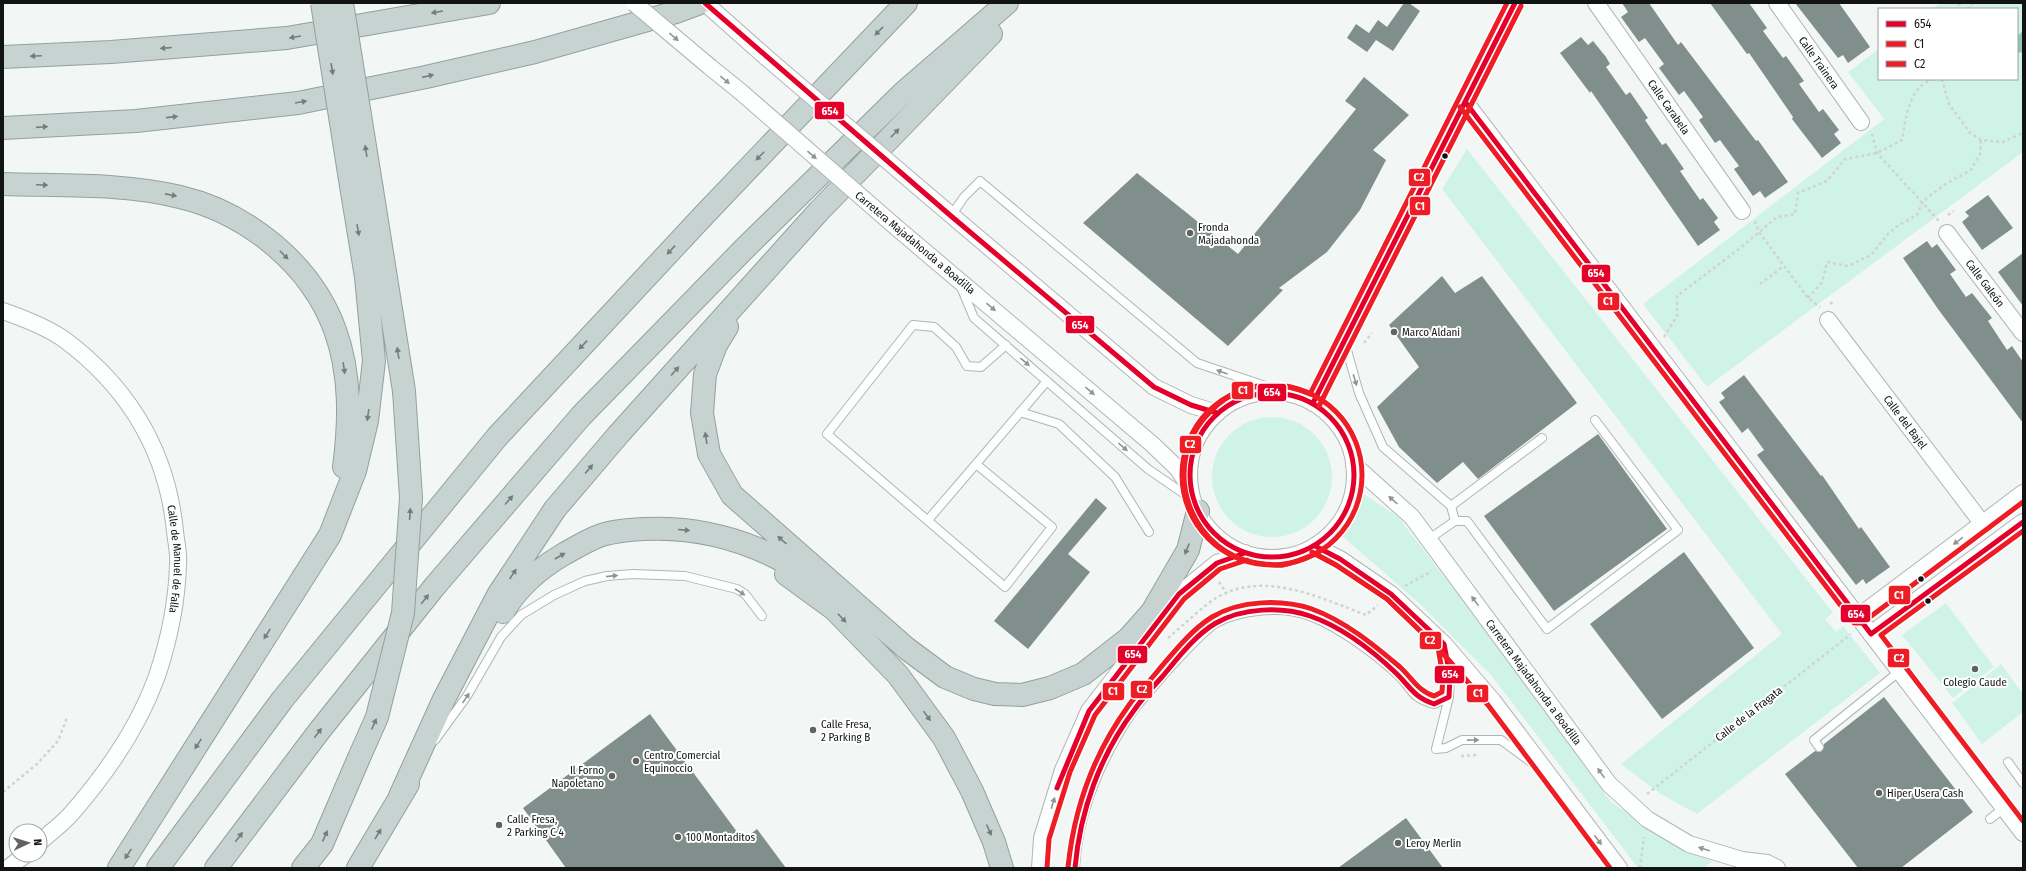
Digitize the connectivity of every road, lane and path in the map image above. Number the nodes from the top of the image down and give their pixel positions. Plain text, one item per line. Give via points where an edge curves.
1 (322, 3) edge
2 (342, 3) edge
3 (489, 3) edge
4 (634, 3) edge
5 (700, 3) edge
6 (705, 3) edge
7 (906, 3) edge
8 (1007, 3) edge
9 (1020, 3) edge
10 (1515, 3) edge
11 (1596, 3) edge
12 (1777, 3) edge
13 (3, 57) edge
14 (1928, 80) edge
15 (1942, 80) edge
16 (1466, 103) junction
17 (1866, 126) joint
18 (3, 128) edge
19 (2023, 134) edge
20 (1981, 140) junction
21 (1877, 153) junction
22 (3, 184) edge
23 (362, 191) junction
24 (1923, 201) junction
25 (819, 211) junction
26 (1748, 214) joint
27 (951, 216) junction
28 (1943, 227) joint
29 (1759, 232) junction
30 (1784, 266) junction
31 (957, 279) junction
32 (1760, 284) dead end
33 (1808, 298) junction
34 (3, 311) edge
35 (1825, 315) joint
36 (2023, 333) edge
37 (1664, 337) dead end
38 (1344, 342) junction
39 (1006, 345) junction
40 (1047, 381) junction
41 (1286, 393) junction
42 (1313, 403) junction
43 (1020, 412) junction
44 (1217, 413) junction
45 (1595, 420) dead end
46 (1542, 438) dead end
47 (976, 464) junction
48 (1354, 465) junction
49 (2023, 493) edge
50 (1194, 500) junction
51 (1451, 506) junction
52 (928, 520) junction
53 (1455, 521) junction
54 (2023, 522) edge
55 (1982, 523) junction
56 (1149, 532) dead end
57 (1428, 539) junction
58 (744, 543) junction
59 (1315, 546) junction
60 (1245, 553) junction
61 (1447, 562) junction
62 (1178, 594) junction
63 (1391, 594) junction
64 (288, 601) junction
65 (863, 612) junction
66 (1152, 612) junction
67 (762, 616) dead end
68 (1858, 617) junction
69 (1852, 634) dead end
70 (1871, 634) junction
71 (1166, 640) dead end
72 (1444, 644) junction
73 (1900, 671) junction
74 (1449, 697) junction
75 (67, 718) dead end
76 (435, 740) junction
77 (1819, 747) dead end
78 (1446, 748) junction
79 (1481, 754) dead end
80 (2008, 762) dead end
81 (1548, 775) junction
82 (2023, 783) edge
83 (3, 792) edge
84 (1647, 794) dead end
85 (400, 796) junction
86 (2004, 808) junction
87 (1647, 819) junction
88 (1990, 819) dead end
89 (2023, 833) edge
90 (48, 835) edge
91 (1735, 864) edge
92 (119, 868) edge
93 (158, 868) edge
94 (216, 868) edge
95 (303, 868) edge
96 (358, 868) edge
97 (1002, 868) edge
98 (1040, 868) edge
99 (1075, 868) edge
100 (1619, 868) edge
101 (1640, 868) edge
102 (1777, 868) edge

1 -> 23 highway, bridge
23 -> 2 highway, bridge
3 -> 13 highway via 287,38 111,52
4 -> 31 street, Carretera Majadahonda a Boadilla, bridge
18 -> 5 highway via 136,121 298,102 535,52
6 - 27 street, bridge
7 -> 93 highway via 709,209 497,437 282,700
94 -> 8 highway via 320,730 435,586 581,416 743,250 904,92
25 -> 9 highway
10 - 16 street
11 - 26 street, Calle Carabela
12 - 17 street, Calle Trainera
14 - 21 path via 1916,90 1902,140
15 - 20 path via 1949,104 1970,132
16 - 38 street
16 - 68 street
17 - 21 path
19 - 20 path via 2003,142
20 - 24 path via 1980,154 1971,170 1947,182
21 - 24 path
21 - 29 path via 1844,159 1827,181 1798,193 1795,214 1777,217
22 -> 64 highway via 150,191 208,205 272,242 309,284 323,306 342,356 349,418 343,471
23 -> 64 highway via 366,277 374,361 367,421 355,471 330,535
95 -> 23 highway, bridge via 322,844 377,717 403,613 411,498 404,391
24 - 28 path
24 - 33 path via 1917,215 1888,234 1871,255 1848,266 1827,262 1822,282
65 -> 25 highway via 732,495 709,454 702,413 705,374 716,345 730,323
85 -> 25 highway via 444,699 498,595 555,509
26 - 29 path
41 -> 27 lane via 1197,363 980,181 964,197
27 - 44 street via 1154,387 1191,405
28 - 36 street, Calle Galeón
29 - 30 path
29 - 37 path via 1677,296 1677,316
30 - 32 path
30 - 33 path
31 - 39 lane via 974,318
31 -> 50 street, Carretera Majadahonda a Boadilla via 1152,444 1178,469
33 - 35 path via 1819,305
34 - 90 street, Calle de Manuel de Falla via 64,339 105,374 138,416 160,462 173,508 179,563 172,623 156,677 132,729 105,772 70,815
35 - 55 street, Calle del Bajel
38 - 42 street
38 -> 51 lane via 1359,393 1383,447
39 -> 40 lane
39 - 52 lane via 980,367 967,366 956,347 934,327 913,325 827,434
40 - 43 lane
40 -> 50 lane via 1148,469
41 - 42 street, Carretera Majadahonda a Boadilla
41 - 44 street, Carretera Majadahonda a Boadilla via 1267,392 1249,395 1232,402
42 - 48 street, Carretera Majadahonda a Boadilla via 1333,419 1347,440
43 - 47 lane
43 - 56 lane via 1059,424 1115,477
44 - 50 street via 1203,428 1194,447 1190,468
45 - 53 lane via 1678,530 1547,629 1467,521
46 - 51 lane
47 - 52 lane
47 - 52 lane via 1052,527 1005,587
57 -> 48 street, Carretera Majadahonda a Boadilla via 1412,517
48 - 59 street, Carretera Majadahonda a Boadilla via 1354,489 1347,511 1333,531
49 - 55 street
50 - 60 street, Carretera Majadahonda a Boadilla via 1210,529 1220,539
50 -> 66 highway via 1188,550
51 - 53 lane
53 - 57 lane
54 - 70 street
55 -> 68 street
57 - 61 street, Carretera Majadahonda a Boadilla
58 - 65 highway via 787,562
76 -> 58 highway via 471,668 510,600 545,565 600,536 624,530 686,530
58 -> 97 highway via 834,609 898,675 944,738 972,791
59 - 60 street, Carretera Majadahonda a Boadilla via 1281,558
59 - 63 street via 1340,559
60 - 62 street via 1218,563
61 - 63 path
87 -> 61 street, Carretera Majadahonda a Boadilla via 1609,784
62 - 66 highway
98 -> 62 street via 1042,838 1062,770 1089,711
63 - 71 path via 1366,615 1306,592 1258,585 1240,588 1211,601
63 - 72 street
64 -> 92 highway
65 - 66 highway via 945,677 974,689 995,694 1022,695 1050,688 1083,674 1128,639
76 -> 67 lane via 467,696 501,637 521,616 585,581 633,574 686,576 736,589 745,594
68 - 70 street
69 - 84 path, Calle de la Fragata
70 - 73 street
72 - 74 lane via 1450,676
72 - 81 street via 1493,701
73 - 77 lane via 1814,740
73 - 86 street
74 - 78 lane via 1436,749
74 - 99 lane via 1434,704 1418,699 1398,675 1354,639 1310,616 1269,609 1241,614 1215,624 1177,659 1132,712 1104,759 1086,801 1076,847
75 - 83 path via 58,741 37,764
76 - 85 highway
78 - 79 path via 1453,756
78 -> 81 lane via 1462,740 1501,740
80 - 82 lane
81 -> 100 street
96 -> 85 highway
86 - 88 lane
86 - 89 street
91 -> 87 street, Carretera Majadahonda a Boadilla via 1689,844
87 - 101 path
91 - 102 street, Carretera Majadahonda a Boadilla via 1767,863

